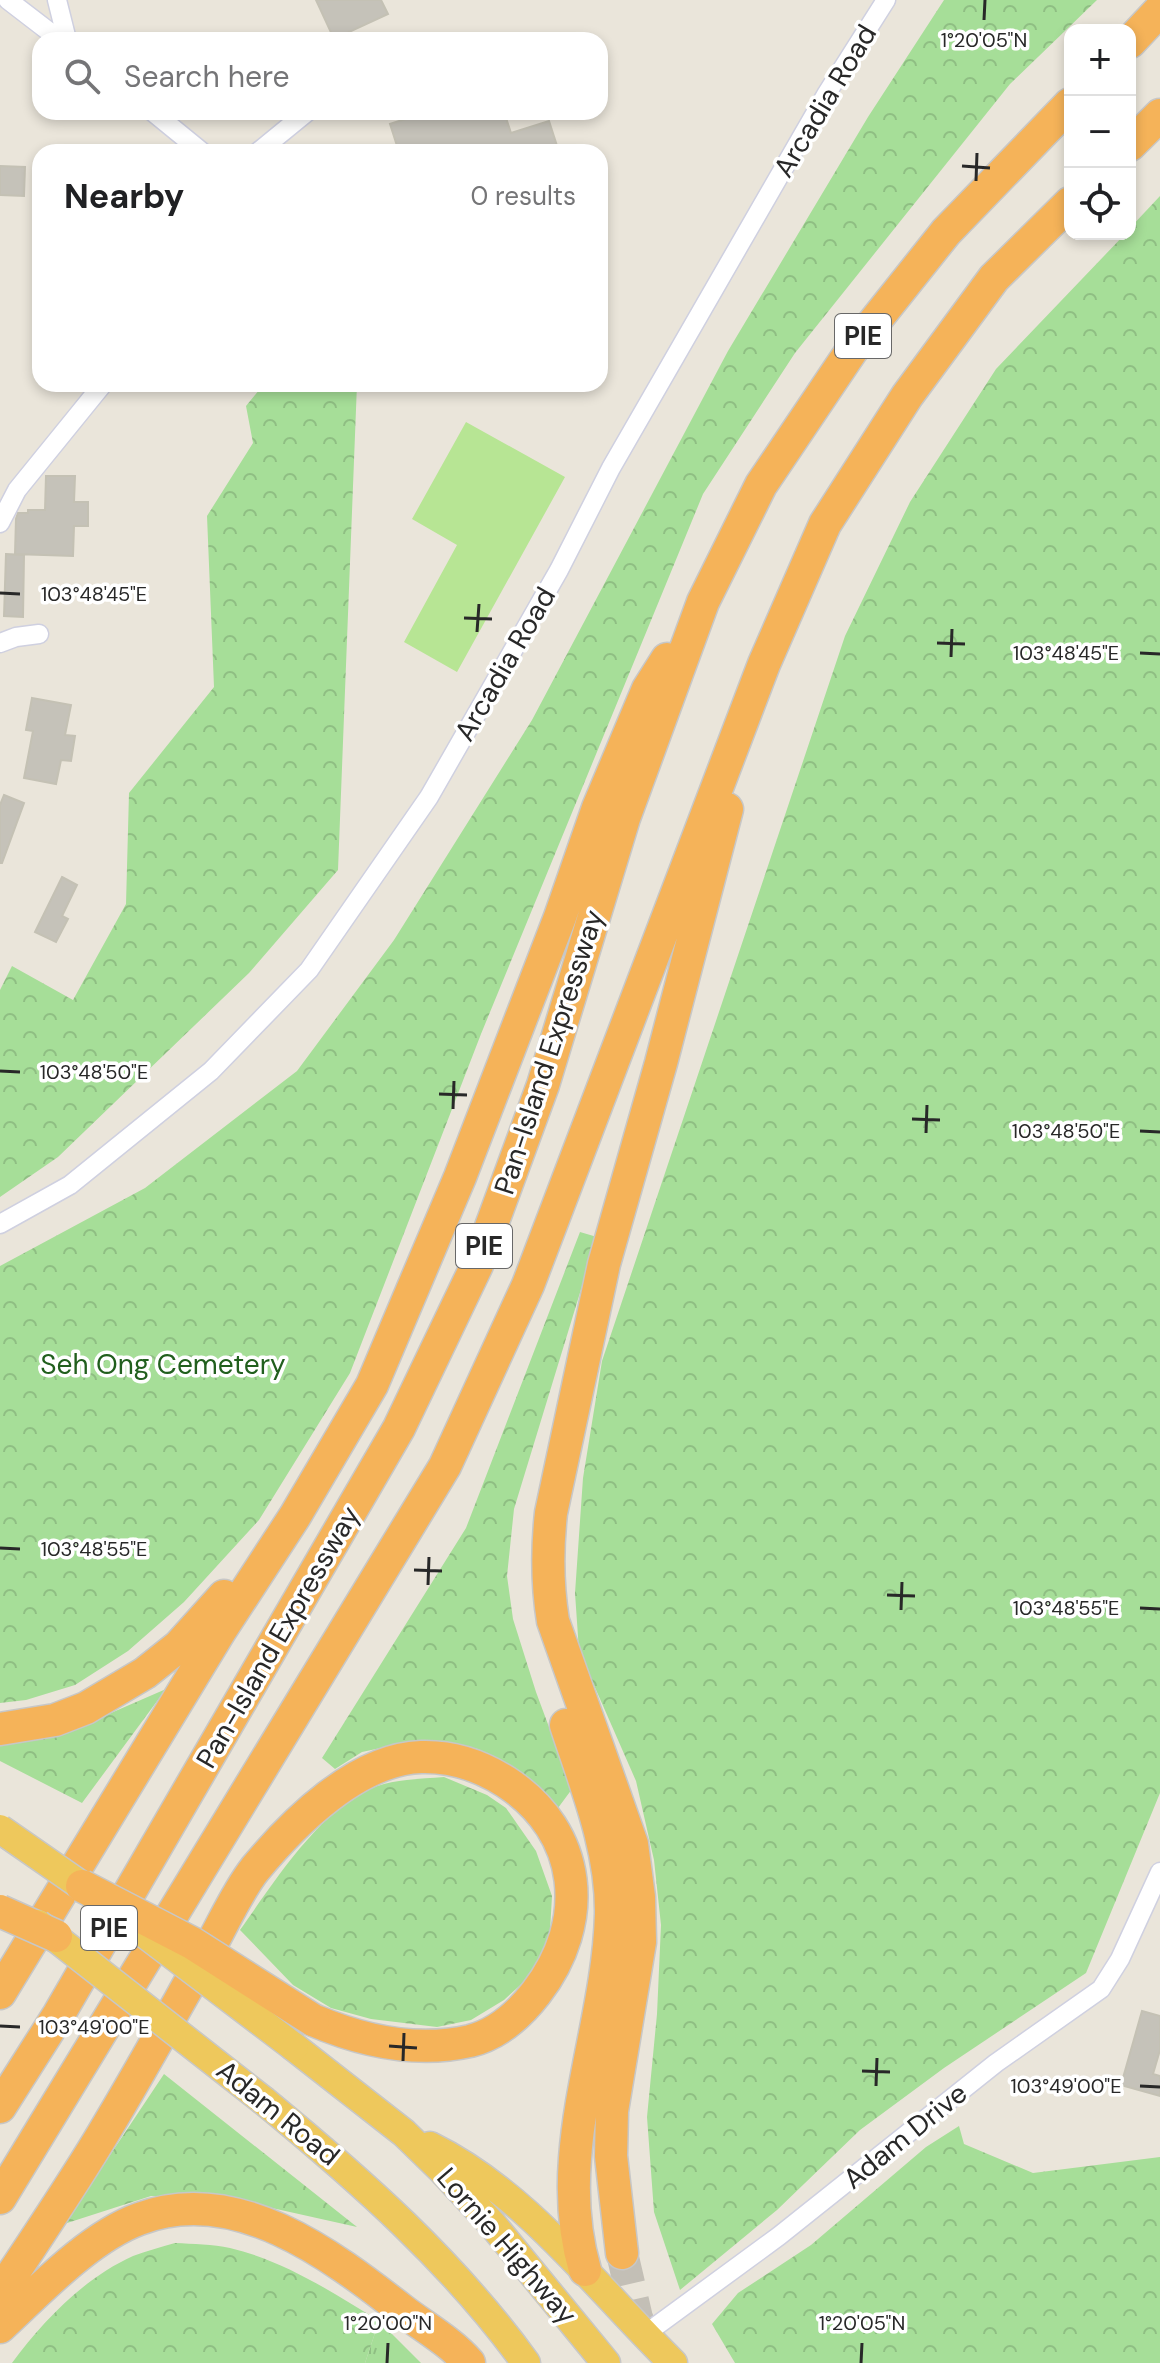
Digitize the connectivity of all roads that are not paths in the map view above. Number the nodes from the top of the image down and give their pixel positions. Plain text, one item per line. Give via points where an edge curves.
1 (8, 0) edge
2 (57, 0) edge
3 (886, 0) edge
4 (1160, 10) edge
5 (50, 32) edge
6 (65, 32) edge
7 (1136, 36) edge
8 (1064, 110) edge
9 (1160, 115) edge
10 (163, 120) edge
11 (297, 120) edge
12 (1136, 139) edge
13 (192, 144) edge
14 (268, 144) edge
15 (1064, 209) edge
16 (97, 392) edge
17 (0, 523) edge
18 (703, 602) junction
19 (39, 634) dead end
20 (0, 643) edge
21 (725, 765) junction
22 (0, 1224) edge
23 (295, 1516) junction
24 (553, 1621) junction
25 (0, 1729) edge
26 (0, 1829) edge
27 (1160, 1872) edge
28 (82, 1886) junction
29 (0, 1896) edge
30 (0, 1911) edge
31 (56, 1936) junction
32 (0, 1993) edge
33 (166, 2023) junction
34 (0, 2107) edge
35 (404, 2133) junction
36 (0, 2198) edge
37 (622, 2253) tunnel mouth
38 (585, 2270) junction
39 (0, 2293) edge
40 (0, 2327) edge
41 (644, 2335) junction
42 (469, 2363) edge
43 (526, 2363) edge
44 (606, 2363) edge
45 (673, 2363) edge

1 - 5 street
2 - 6 street
3 - 22 street, Arcadia Road via 619,454 429,797 309,970 211,1071 70,1185
4 - 7 highway
8 - 18 highway, Pan-Island Expressway / PIE via 946,232 852,350 761,485
9 - 12 highway
10 - 13 street
11 - 14 street
15 - 21 highway, Pan-Island Expressway / PIE via 994,278 907,396 825,524
16 - 17 street via 17,490
18 - 23 highway via 648,689 460,1177 372,1385
18 - 34 highway, Pan-Island Expressway / PIE via 624,818 543,1085 477,1265 399,1428
19 - 20 street
21 - 24 highway via 723,831 612,1233 579,1373 551,1513 547,1583
21 - 36 highway, Pan-Island Expressway / PIE via 528,1285 445,1466
23 - 25 highway via 179,1646 145,1673 55,1720
23 - 32 highway
24 - 37 highway via 632,1844 639,1897 640,1942 612,2111 611,2156
24 - 38 highway via 547,1637 555,1689 609,1874 607,1960 577,2131 576,2229
26 - 28 highway, bridge
27 - 41 street, Adam Drive via 1101,1989 996,2063 767,2246
28 - 33 highway, bridge via 192,1943 313,2020 341,2032 409,2045 472,2041 513,2020 541,1987 566,1942 572,1893 564,1850 554,1829 521,1792 475,1765 419,1757 363,1773 316,1806 253,1871
28 - 35 highway, bridge
29 - 31 highway, Adam Road, bridge
30 - 31 highway, bridge
31 - 33 highway, Adam Road, bridge
33 - 39 highway via 98,2143
33 - 43 highway, Adam Road, bridge via 348,2169 465,2286
35 - 38 highway via 453,2157 487,2182
35 - 44 highway, Lornie Highway via 492,2224
38 - 41 highway
40 - 42 highway via 100,2240 137,2220 197,2208 232,2212 309,2246 359,2276
41 - 45 highway

